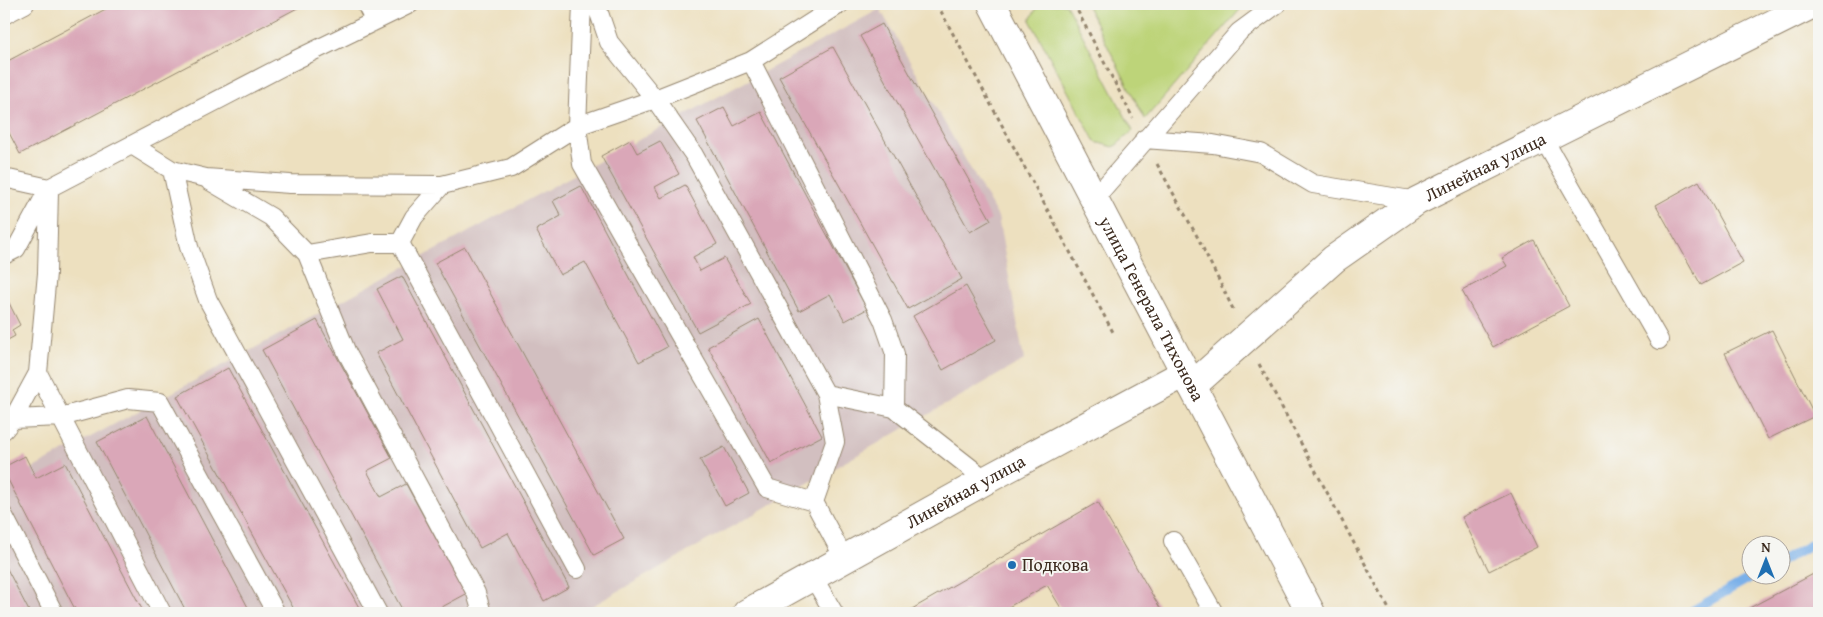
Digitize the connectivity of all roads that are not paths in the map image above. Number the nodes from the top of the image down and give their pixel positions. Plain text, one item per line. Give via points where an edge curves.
1 (25, 4) edge
2 (366, 4) edge
3 (410, 4) edge
4 (582, 4) edge
5 (596, 4) edge
6 (840, 4) edge
7 (992, 4) edge
8 (1277, 4) edge
9 (1813, 4) edge
10 (4, 15) edge
11 (374, 20) junction
12 (751, 62) junction
13 (655, 100) junction
14 (577, 126) junction
15 (1543, 138) junction
16 (1144, 140) junction
17 (132, 145) junction
18 (172, 170) junction
19 (4, 178) edge
20 (206, 178) junction
21 (442, 185) junction
22 (49, 188) junction
23 (1094, 199) junction
24 (1417, 201) junction
25 (400, 243) junction
26 (307, 254) junction
27 (4, 256) edge
28 (1659, 340) dead end
29 (38, 372) junction
30 (1188, 379) junction
31 (826, 394) junction
32 (894, 408) junction
33 (61, 417) junction
34 (8, 425) edge
35 (986, 480) junction
36 (814, 502) junction
37 (4, 516) edge
38 (1173, 541) dead end
39 (844, 560) junction
40 (577, 569) dead end
41 (813, 577) junction
42 (54, 613) edge
43 (162, 613) edge
44 (276, 613) edge
45 (378, 613) edge
46 (482, 613) edge
47 (747, 613) edge
48 (834, 613) edge
49 (1214, 613) edge
50 (1311, 613) edge

1 - 10 lane
2 - 11 lane
3 - 11 lane
4 - 14 lane
5 - 13 lane via 609,42
6 - 12 lane
7 - 23 main road, улица Генерала Тихонова
8 - 16 lane via 1239,32
9 - 15 main road, Линейная улица
11 - 17 lane
12 - 13 lane
12 - 32 lane via 884,320 895,354
13 - 14 lane
13 - 31 lane via 694,155
14 - 21 lane via 511,168
14 - 36 lane via 582,164 767,488
15 - 24 main road, Линейная улица
15 - 28 lane
16 - 23 lane
16 - 24 lane via 1213,144 1261,153 1313,184
17 - 18 lane
17 - 22 lane
18 - 20 lane
18 - 45 lane via 189,247 208,300
19 - 22 lane
20 - 21 lane via 290,184
20 - 26 lane via 271,217
21 - 25 lane via 414,217
22 - 27 lane via 16,249
22 - 29 lane via 47,273
23 - 30 main road, улица Генерала Тихонова
24 - 30 main road, Линейная улица via 1334,259
25 - 26 lane via 372,243
25 - 40 lane
26 - 46 lane via 347,353 476,594
29 - 33 lane
29 - 34 lane
30 - 35 main road, Линейная улица
30 - 50 main road, улица Генерала Тихонова
31 - 32 lane
31 - 36 lane via 835,442
32 - 35 lane
33 - 34 lane
33 - 43 lane
33 - 44 lane via 128,399 160,402
35 - 39 main road, Линейная улица
36 - 39 lane
37 - 42 lane
38 - 49 lane
39 - 41 main road, Линейная улица
41 - 47 main road, Линейная улица
41 - 48 lane

